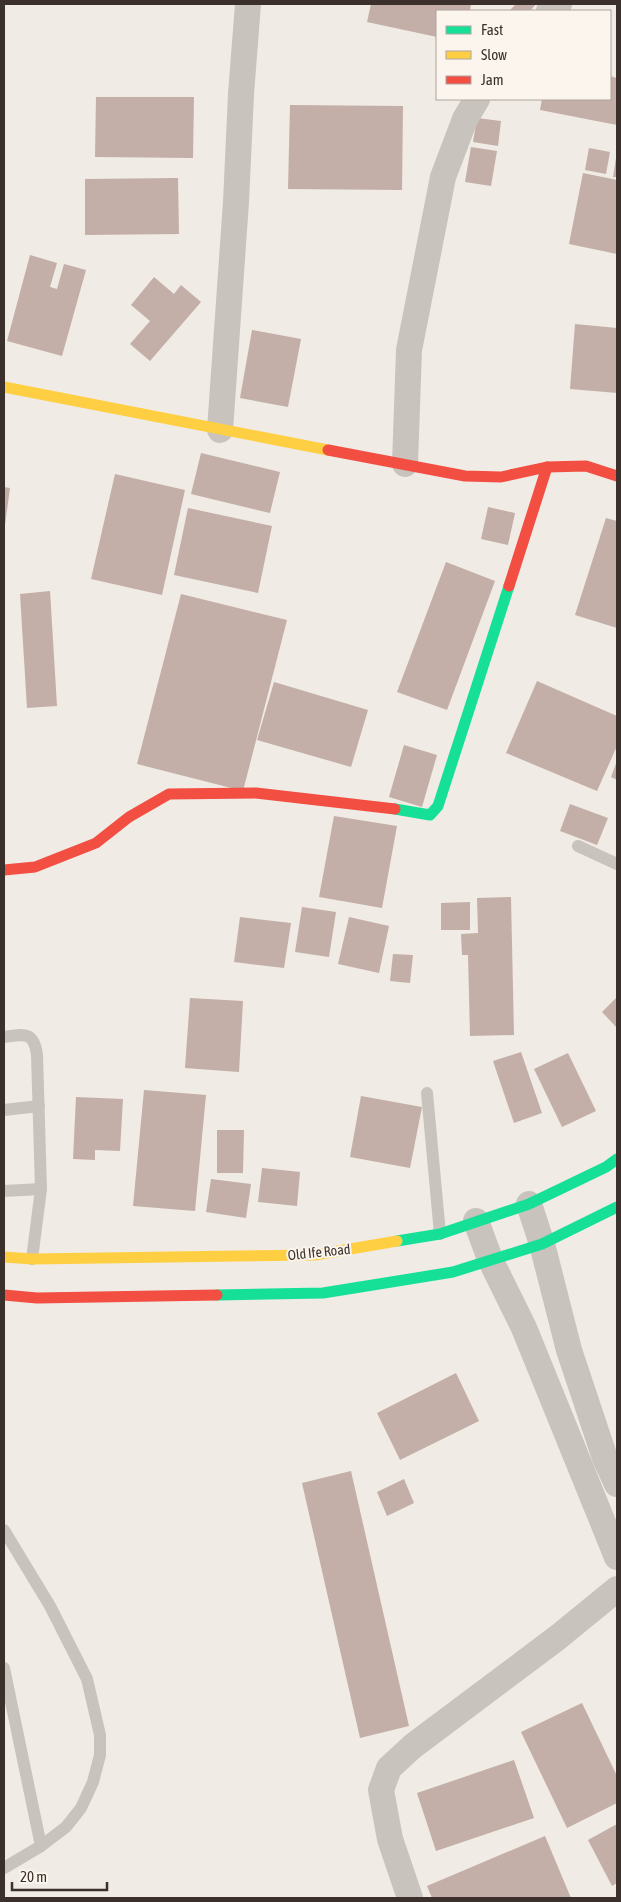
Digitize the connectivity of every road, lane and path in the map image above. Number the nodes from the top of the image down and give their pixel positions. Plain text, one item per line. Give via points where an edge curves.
1 (248, 4) edge
2 (476, 100) edge
3 (4, 387) edge
4 (220, 430) junction
5 (405, 464) junction
6 (547, 467) junction
7 (617, 476) edge
8 (578, 846) dead end
9 (617, 864) edge
10 (4, 870) edge
11 (4, 1037) edge
12 (427, 1093) dead end
13 (38, 1106) junction
14 (4, 1110) edge
15 (617, 1158) edge
16 (41, 1189) junction
17 (4, 1191) edge
18 (529, 1204) junction
19 (617, 1207) edge
20 (476, 1221) junction
21 (440, 1234) junction
22 (542, 1244) junction
23 (4, 1257) edge
24 (32, 1259) junction
25 (490, 1259) junction
26 (4, 1295) edge
27 (617, 1484) edge
28 (4, 1530) edge
29 (617, 1557) edge
30 (617, 1589) edge
31 (4, 1668) edge
32 (41, 1846) junction
33 (4, 1868) edge
34 (410, 1898) edge

1 - 4 street
2 - 5 street via 465,119 443,177 409,350
3 - 4 street
4 - 5 street
5 - 6 street via 465,476 501,477
6 - 7 street via 586,466
6 - 10 street via 438,806 430,815 256,793 169,794 129,817 96,843 35,867
8 - 9 lane
11 - 13 lane via 23,1034 32,1037 36,1044
12 - 21 lane
13 - 14 lane
13 - 16 lane
15 - 18 street, Old Ife Road via 606,1167
16 - 17 lane
16 - 24 lane
18 - 20 street, Old Ife Road
18 - 22 street
19 - 22 street
20 - 21 street, Old Ife Road
20 - 25 street
21 - 24 street, Old Ife Road via 315,1255
22 - 25 street
22 - 27 street via 568,1350
23 - 24 street, Old Ife Road
25 - 26 street via 453,1272 323,1293 37,1298
25 - 29 street via 524,1328
28 - 32 lane via 50,1606 86,1679 100,1735 100,1756 81,1808 66,1827
30 - 34 street via 389,1768 380,1790 390,1839
31 - 32 lane
32 - 33 lane

